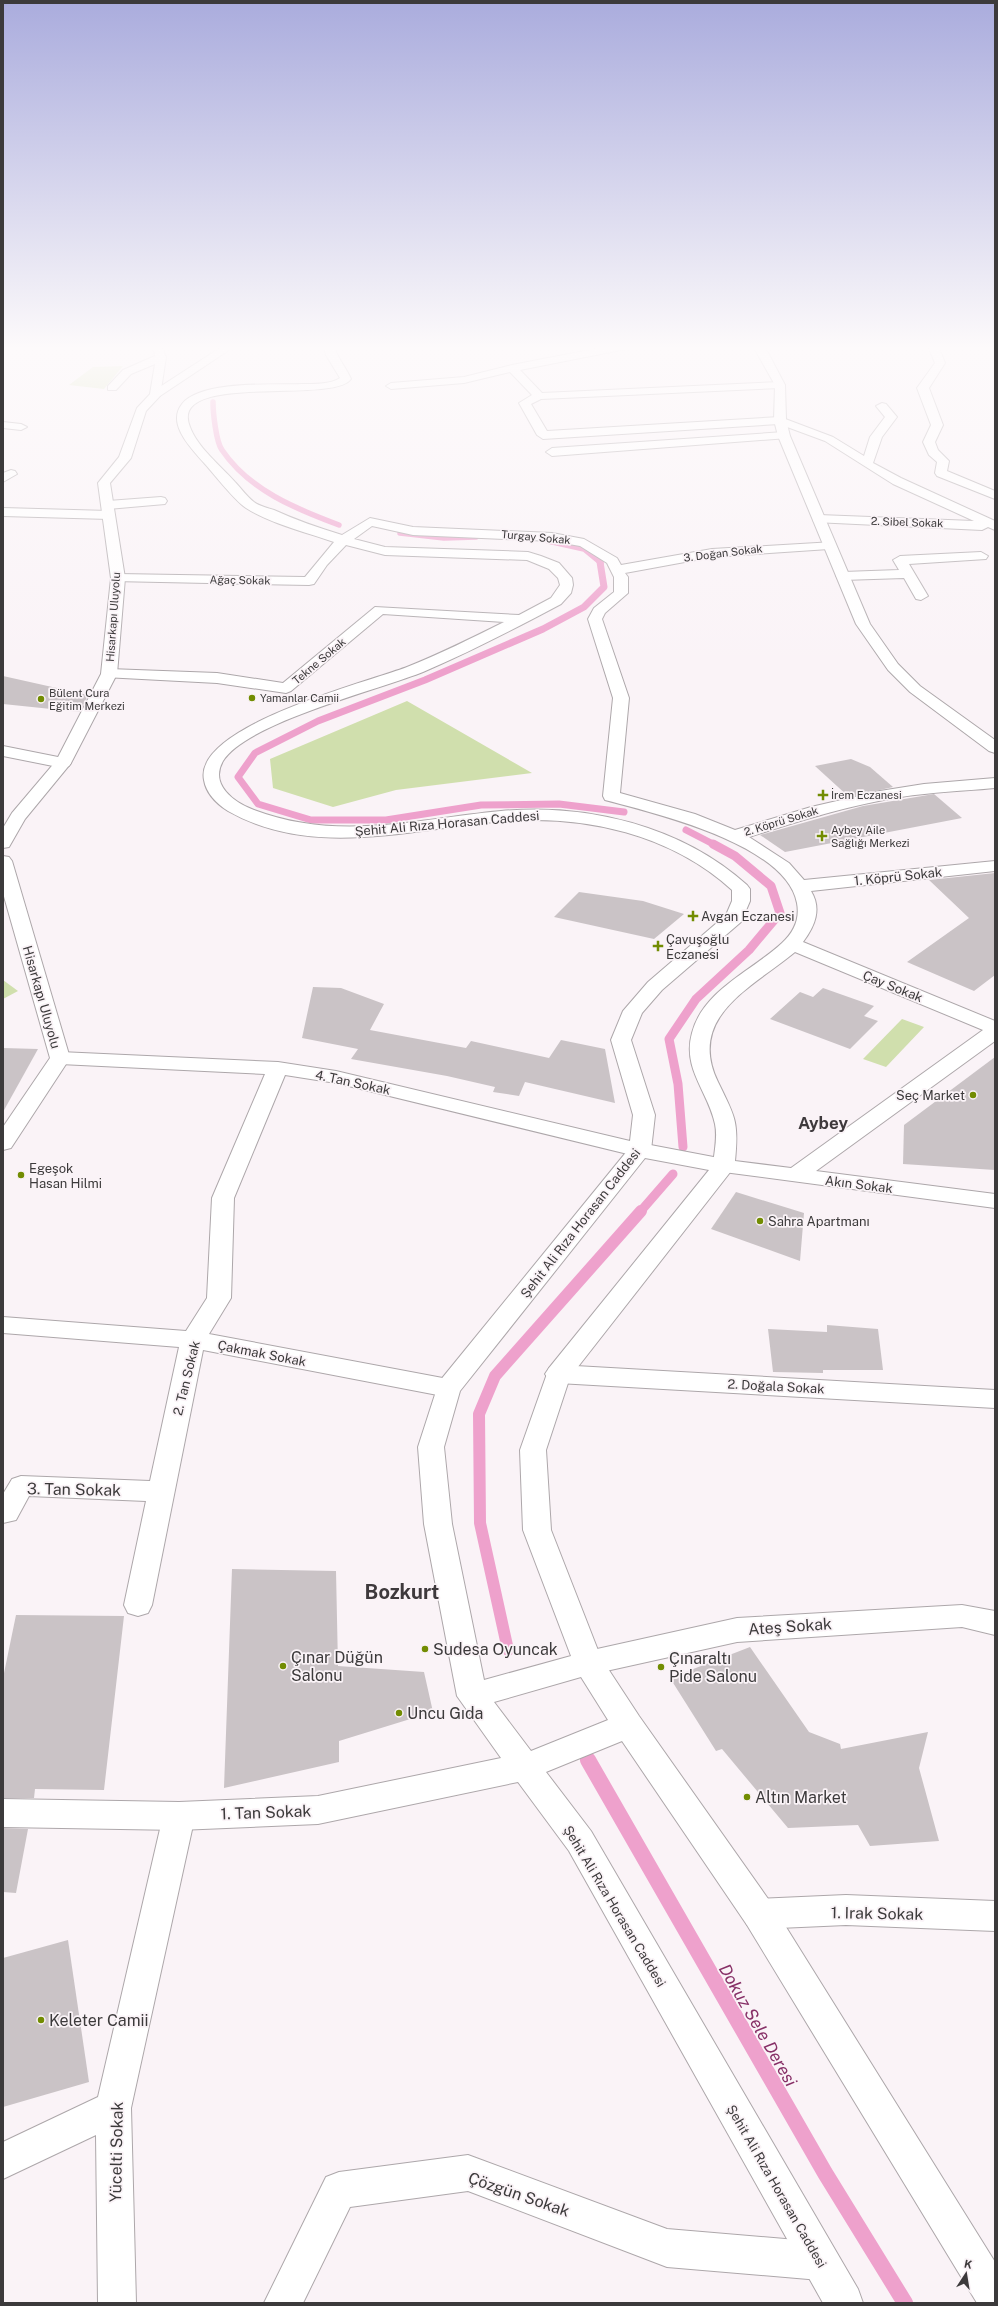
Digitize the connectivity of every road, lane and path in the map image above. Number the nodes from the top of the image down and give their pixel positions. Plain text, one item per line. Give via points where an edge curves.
1 (126, 454) edge
2 (202, 454) edge
3 (791, 454) edge
4 (851, 454) edge
5 (870, 454) edge
6 (935, 454) edge
7 (867, 464) junction
8 (941, 473) junction
9 (897, 481) junction
10 (995, 496) edge
11 (161, 501) dead end
12 (109, 510) junction
13 (3, 512) edge
14 (26, 514) junction
15 (819, 519) junction
16 (9, 526) dead end
17 (995, 527) edge
18 (342, 540) junction
19 (829, 545) junction
20 (981, 556) dead end
21 (618, 570) junction
22 (910, 574) junction
23 (843, 576) junction
24 (118, 578) junction
25 (921, 596) dead end
26 (520, 619) junction
27 (109, 674) junction
28 (995, 748) edge
29 (3, 751) edge
30 (63, 763) junction
31 (995, 783) edge
32 (697, 822) junction
33 (734, 836) junction
34 (654, 837) junction
35 (3, 843) edge
36 (3, 861) edge
37 (995, 866) edge
38 (802, 886) junction
39 (792, 944) junction
40 (995, 1030) edge
41 (60, 1058) junction
42 (278, 1068) junction
43 (3, 1143) edge
44 (640, 1150) junction
45 (724, 1166) junction
46 (796, 1176) junction
47 (995, 1201) edge
48 (3, 1325) edge
49 (193, 1340) junction
50 (558, 1374) junction
51 (448, 1388) junction
52 (995, 1399) edge
53 (161, 1492) junction
54 (3, 1514) edge
55 (138, 1605) dead end
56 (995, 1623) edge
57 (588, 1663) junction
58 (472, 1696) junction
59 (628, 1725) junction
60 (524, 1767) junction
61 (3, 1813) edge
62 (179, 1816) junction
63 (759, 1914) junction
64 (995, 1916) edge
65 (113, 2108) junction
66 (3, 2161) edge
67 (820, 2262) junction
68 (995, 2297) edge
69 (117, 2303) edge
70 (283, 2303) edge
71 (844, 2303) edge

1 - 12 street, Hisarkapı Uluyolu via 104,483
2 - 18 street via 250,504 290,522
3 - 15 street
4 - 7 street
5 - 7 street
6 - 8 street via 942,461
7 - 9 street
8 - 9 street
8 - 10 street
9 - 17 street
11 - 12 street
12 - 14 street
12 - 24 street, Hisarkapı Uluyolu
13 - 14 street
14 - 16 street
15 - 17 street, 2. Sibel Sokak
15 - 19 street
18 - 21 street, Turgay Sokak via 370,522 413,532 552,537 584,543 612,561
18 - 24 street, Ağaç Sokak via 323,560 309,581
18 - 26 street, Şehit Ali Rıza Horasan Caddesi via 385,552 528,556 554,564 563,574 564,595
19 - 21 street, 3. Doğan Sokak via 712,553
19 - 23 street
20 - 22 street via 900,560
21 - 32 street via 622,577 621,594 599,611 595,619 621,698 611,796
22 - 23 street
22 - 25 street
23 - 28 street via 863,624 893,667 915,689
24 - 27 street, Hisarkapı Uluyolu
26 - 27 street, Tekne Sokak via 380,610 286,688 217,678
26 - 34 street, Şehit Ali Rıza Horasan Caddesi via 416,669 246,733 229,745 210,769 212,787 221,799 240,812 278,825 317,832 364,832 515,815 566,815 610,822
27 - 30 street, Hisarkapı Uluyolu
29 - 30 street
30 - 35 street, Hisarkapı Uluyolu via 18,817
31 - 33 street, 2. Köprü Sokak via 902,792 845,803
32 - 33 street
32 - 34 street
33 - 38 street via 783,867
34 - 44 street, Şehit Ali Rıza Horasan Caddesi via 730,877 741,889 741,901 734,918 655,986 633,1012 620,1040 644,1115
36 - 41 street, Hisarkapı Uluyolu
37 - 38 street, 1. Köprü Sokak
38 - 39 street via 809,909 806,925
39 - 40 street, Çay Sokak
39 - 45 street via 733,992 707,1017 699,1055 704,1077 727,1125
40 - 46 street
41 - 42 street, 4. Tan Sokak
41 - 43 street, Hisarkapı Uluyolu
42 - 44 street, 4. Tan Sokak via 336,1077
42 - 49 street, 2. Tan Sokak via 223,1198 220,1298
44 - 45 street, 4. Tan Sokak
44 - 51 street, Şehit Ali Rıza Horasan Caddesi
45 - 46 street, Akın Sokak
45 - 50 street
46 - 47 street, Akın Sokak
48 - 49 street, Çakmak Sokak
49 - 51 street, Çakmak Sokak
49 - 53 street, 2. Tan Sokak
50 - 52 street, 2. Doğala Sokak
50 - 57 street via 533,1450 537,1530
51 - 58 street, Şehit Ali Rıza Horasan Caddesi via 431,1448 438,1524
53 - 54 street, 3. Tan Sokak via 21,1486 6,1514
53 - 55 street, 2. Tan Sokak
56 - 57 street, Ateş Sokak via 962,1616 737,1630
57 - 58 street, Ateş Sokak
57 - 59 street
58 - 60 street, Şehit Ali Rıza Horasan Caddesi
59 - 60 street, 1. Tan Sokak
59 - 63 street
60 - 62 street, 1. Tan Sokak via 318,1810
60 - 67 street, Şehit Ali Rıza Horasan Caddesi via 580,1841
61 - 62 street, 1. Tan Sokak
62 - 65 street, Yücelti Sokak
63 - 64 street, 1. Irak Sokak via 846,1910
63 - 68 street
65 - 66 street
65 - 69 street, Yücelti Sokak
67 - 70 street, Çözgün Sokak via 667,2248 468,2173 339,2190
67 - 71 street, Şehit Ali Rıza Horasan Caddesi

